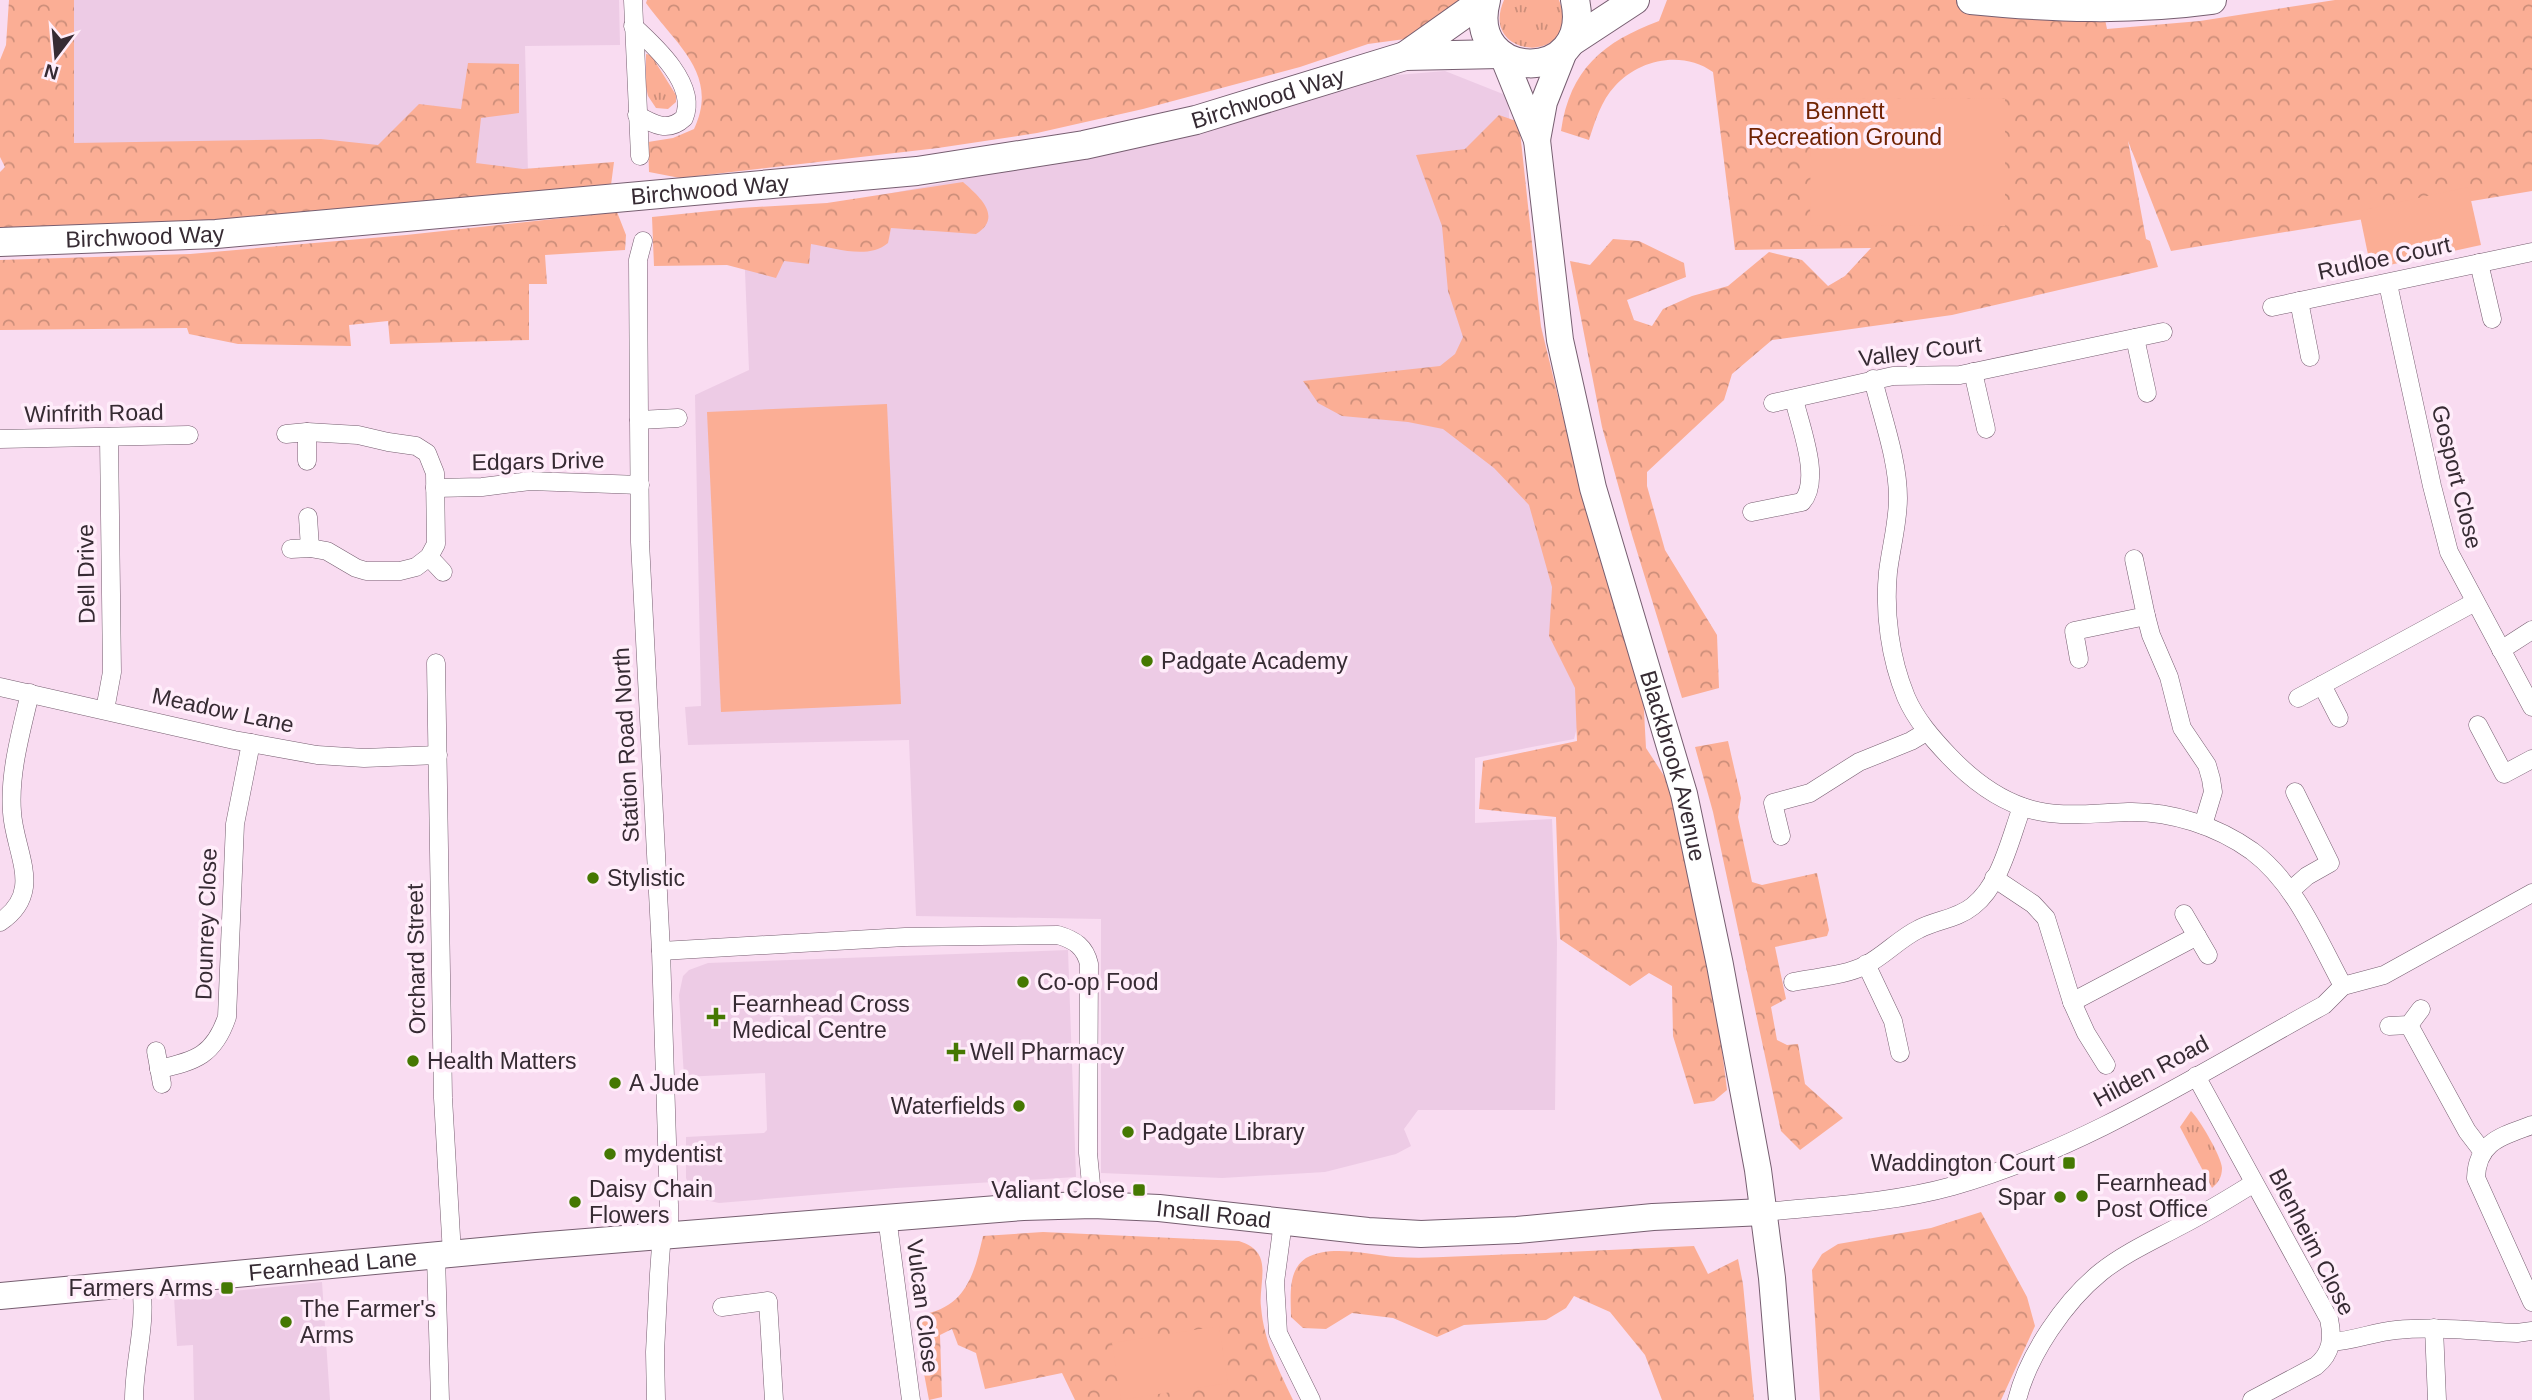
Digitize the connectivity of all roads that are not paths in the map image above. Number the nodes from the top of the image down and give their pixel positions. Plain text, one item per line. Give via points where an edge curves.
1 (633, 0) edge
2 (1485, 0) edge
3 (1574, 0) edge
4 (1635, 0) edge
5 (1971, 0) edge
6 (2212, 0) edge
7 (633, 26) junction
8 (1568, 46) junction
9 (1502, 55) junction
10 (1405, 56) junction
11 (637, 115) junction
12 (1537, 139) junction
13 (640, 156) dead end
14 (0, 242) edge
15 (643, 242) dead end
16 (2532, 251) edge
17 (2479, 263) junction
18 (2388, 284) junction
19 (2299, 301) junction
20 (2272, 307) dead end
21 (2492, 319) dead end
22 (2163, 332) dead end
23 (2135, 338) junction
24 (2310, 357) dead end
25 (1973, 372) junction
26 (1873, 379) junction
27 (2147, 393) dead end
28 (1794, 399) junction
29 (1773, 403) dead end
30 (678, 418) dead end
31 (639, 420) junction
32 (1986, 429) dead end
33 (307, 432) junction
34 (286, 434) dead end
35 (189, 435) dead end
36 (109, 437) junction
37 (0, 439) edge
38 (307, 461) dead end
39 (640, 485) junction
40 (435, 488) junction
41 (1752, 512) dead end
42 (308, 517) dead end
43 (310, 548) junction
44 (291, 549) dead end
45 (429, 557) junction
46 (2134, 559) dead end
47 (443, 572) dead end
48 (2475, 602) junction
49 (2146, 616) junction
50 (2532, 630) edge
51 (2501, 650) junction
52 (2079, 659) dead end
53 (436, 663) dead end
54 (2322, 685) junction
55 (0, 687) edge
56 (30, 694) junction
57 (2298, 698) dead end
58 (2532, 707) edge
59 (105, 710) junction
60 (2339, 718) dead end
61 (2478, 725) dead end
62 (1926, 732) junction
63 (251, 743) junction
64 (438, 755) junction
65 (2532, 759) edge
66 (2295, 792) dead end
67 (2022, 807) junction
68 (2203, 825) junction
69 (1781, 836) dead end
70 (1994, 878) junction
71 (2290, 891) junction
72 (2532, 893) edge
73 (2184, 915) dead end
74 (0, 922) edge
75 (2197, 936) junction
76 (661, 951) junction
77 (2208, 955) dead end
78 (1866, 964) junction
79 (1793, 982) dead end
80 (2343, 986) junction
81 (2072, 1002) junction
82 (2421, 1009) dead end
83 (2409, 1025) junction
84 (2389, 1026) dead end
85 (1900, 1053) dead end
86 (2106, 1065) dead end
87 (159, 1068) dead end
88 (2196, 1076) junction
89 (2532, 1125) edge
90 (2483, 1152) junction
91 (2255, 1183) junction
92 (1093, 1205) junction
93 (1764, 1212) junction
94 (887, 1217) junction
95 (1283, 1222) junction
96 (665, 1235) junction
97 (444, 1255) junction
98 (141, 1284) junction
99 (0, 1296) edge
100 (2532, 1302) edge
101 (722, 1307) dead end
102 (2434, 1328) junction
103 (2532, 1331) edge
104 (2331, 1342) junction
105 (134, 1400) edge
106 (440, 1400) edge
107 (656, 1400) edge
108 (774, 1400) edge
109 (911, 1400) edge
110 (1311, 1400) edge
111 (1782, 1400) edge
112 (2017, 1400) edge
113 (2252, 1400) edge
114 (2437, 1400) edge

1 - 7 street
2 - 9 main road via 1484,28
2 - 10 main road, Birchwood Way
3 - 8 main road via 1577,21
4 - 8 main road
5 - 6 main road via 2048,8
7 - 11 street
7 - 11 street via 654,45 684,86 688,103 684,118 671,126 654,125
8 - 9 main road, Birchwood Way via 1555,58 1529,65
8 - 12 street, Blackbrook Avenue via 1544,102
9 - 10 main road, Birchwood Way
9 - 12 street, Blackbrook Avenue
10 - 14 main road, Birchwood Way via 1196,120 1084,145 917,171 216,234
11 - 13 street
12 - 93 street, Blackbrook Avenue via 1560,340 1593,488 1684,794
15 - 31 street, Station Road North via 638,260
16 - 17 street, Rudloe Court
17 - 18 street, Rudloe Court
17 - 21 street, Rudloe Court
18 - 19 street, Rudloe Court
18 - 48 street, Gosport Close via 2446,540 2454,566
19 - 20 street, Rudloe Court
19 - 24 street, Rudloe Court
22 - 23 street, Valley Court
23 - 25 street, Valley Court
23 - 27 street
25 - 26 street, Valley Court
25 - 32 street
26 - 28 street, Valley Court
26 - 62 street via 1898,485 1887,592 1889,632 1906,697
28 - 29 street, Valley Court
28 - 41 street via 1811,473 1810,489 1802,502
30 - 31 street
31 - 39 street, Station Road North
33 - 34 street
33 - 38 street
33 - 40 street via 358,435 422,448 434,466
35 - 36 street, Winfrith Road
36 - 37 street, Winfrith Road
36 - 59 street, Dell Drive via 112,672
39 - 40 street, Edgars Drive via 530,481
39 - 76 street, Station Road North
40 - 45 street via 436,544
42 - 43 street
43 - 44 street
43 - 45 street via 376,572 409,569
45 - 47 street
46 - 49 street
48 - 51 street, Gosport Close
48 - 54 street
49 - 52 street via 2074,631
49 - 68 street via 2182,728 2211,779 2213,792
50 - 51 street
51 - 58 street, Gosport Close
53 - 64 street, Orchard Street
54 - 57 street
54 - 60 street
55 - 56 street, Meadow Lane
56 - 59 street, Meadow Lane
56 - 74 street via 12,795 24,890 16,907
59 - 63 street, Meadow Lane
61 - 65 street via 2504,774
62 - 67 street via 1972,778
62 - 69 street via 1858,762 1803,797 1773,803
63 - 64 street, Meadow Lane via 339,757
63 - 87 street, Dounrey Close via 234,824 227,1017 216,1041 198,1059
64 - 97 street, Orchard Street
66 - 71 street via 2330,863
67 - 68 street via 2061,814 2152,813
67 - 70 street
68 - 71 street via 2251,851
70 - 78 street via 1972,906 1917,929
70 - 81 street via 2046,918
71 - 80 street
72 - 80 street, Hilden Road via 2384,975
73 - 75 street
75 - 77 street
75 - 81 street
76 - 92 street via 947,936 1058,936 1080,944 1089,964 1088,1153
76 - 96 street, Station Road North via 669,1205
78 - 79 street
78 - 85 street via 1893,1021
80 - 88 street, Hilden Road via 2324,1004
81 - 86 street
82 - 83 street
83 - 84 street
83 - 90 street
88 - 91 street, Blenheim Close
88 - 93 street, Hilden Road via 2051,1151 1980,1178 1911,1195
89 - 90 street via 2498,1138
90 - 100 street via 2476,1168 2479,1189
91 - 104 street, Blenheim Close via 2329,1319
91 - 112 street via 2135,1250 2087,1285 2051,1327
92 - 94 street, Insall Road
92 - 95 street, Insall Road
93 - 95 street, Insall Road via 1421,1234
93 - 111 street, Blackbrook Avenue
94 - 96 street, Insall Road
94 - 109 street, Vulcan Close
95 - 110 street via 1275,1282 1278,1334
96 - 97 street, Fearnhead Lane
96 - 107 street, Station Road North via 655,1352
97 - 98 street, Fearnhead Lane
97 - 106 street, Orchard Street
98 - 99 street, Fearnhead Lane
98 - 105 street via 143,1326
101 - 108 street via 768,1301
102 - 103 street
102 - 104 street
102 - 114 street
104 - 113 street, Blenheim Close via 2325,1359 2316,1366

